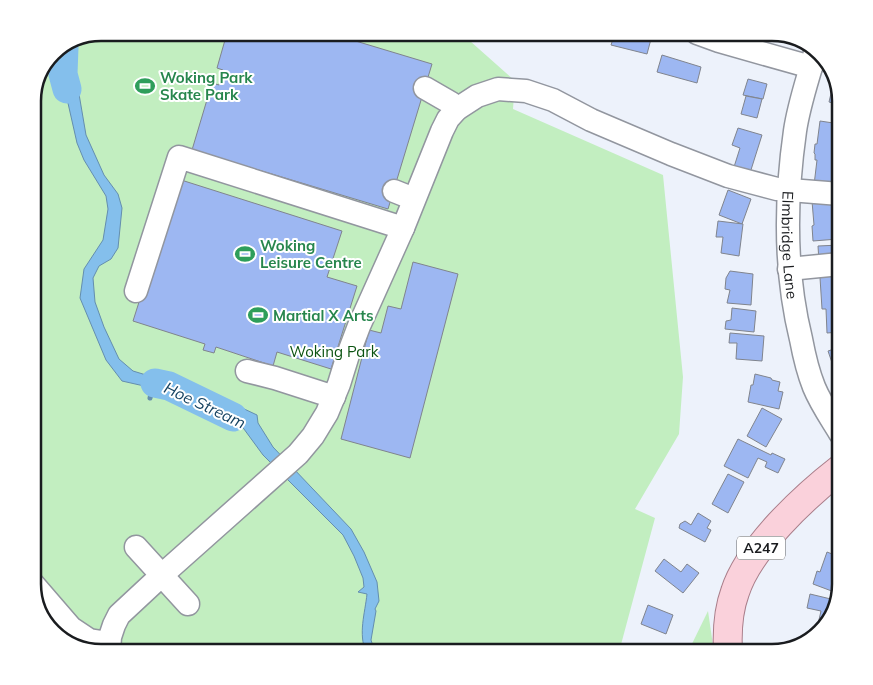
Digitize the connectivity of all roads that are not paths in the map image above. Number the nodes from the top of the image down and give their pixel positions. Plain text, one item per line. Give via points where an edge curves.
1 (718, 41) edge
2 (812, 58) edge
3 (814, 59) edge
4 (425, 88) dead end
5 (457, 109) junction
6 (789, 191) junction
7 (832, 194) edge
8 (403, 228) junction
9 (832, 265) edge
10 (790, 269) junction
11 (136, 291) dead end
12 (248, 371) dead end
13 (334, 398) junction
14 (832, 420) edge
15 (832, 476) edge
16 (136, 547) dead end
17 (162, 575) junction
18 (42, 594) edge
19 (188, 604) dead end
20 (105, 644) edge
21 (110, 644) edge
22 (728, 644) edge

1 - 2 street
3 - 6 street, Elmbridge Lane via 795,129
4 - 5 street
5 - 6 street via 486,92 526,90 728,176
5 - 8 street via 404,195
6 - 7 street
6 - 10 street, Elmbridge Lane
8 - 11 street via 179,157
8 - 13 street via 359,326
9 - 10 street
10 - 14 street, Elmbridge Lane via 796,322 811,377
12 - 13 street via 278,370
13 - 17 street via 320,426 298,454
15 - 22 main road, A247 via 792,512 750,562 730,608
16 - 17 street
17 - 19 street
17 - 21 street via 119,615
18 - 20 street via 71,628 89,640

